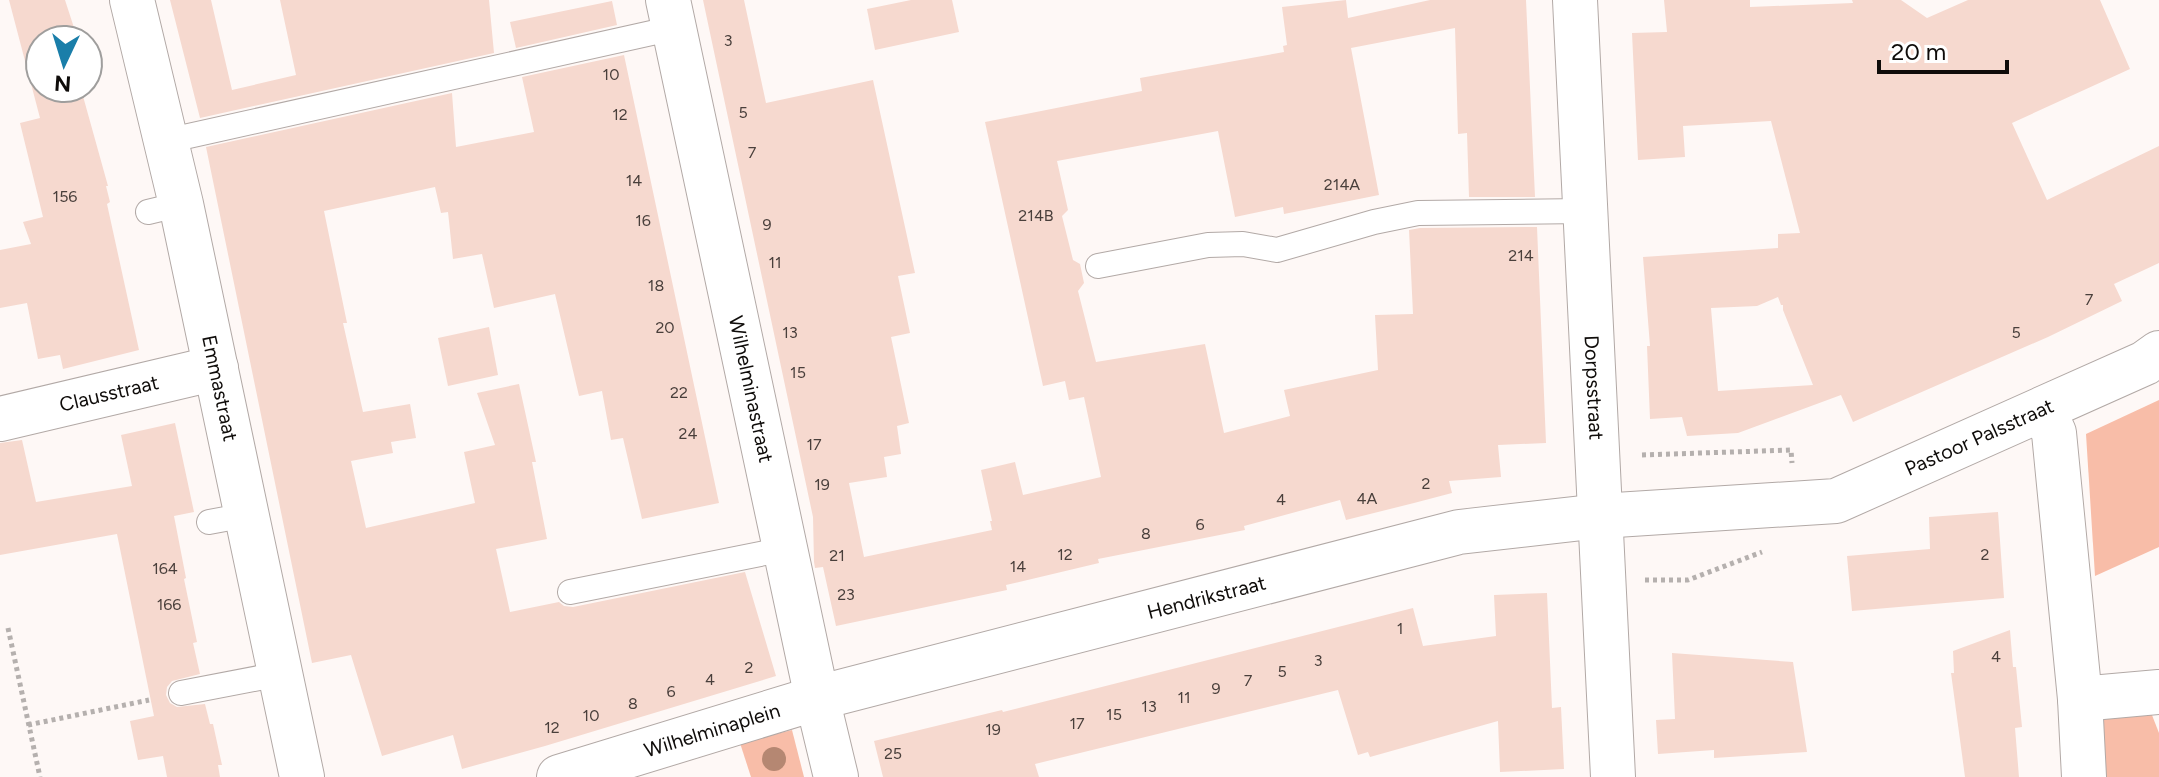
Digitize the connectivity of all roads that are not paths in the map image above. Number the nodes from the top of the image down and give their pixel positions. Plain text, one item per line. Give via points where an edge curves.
1 (132, 0) edge
2 (1575, 0) edge
3 (671, 14) edge
4 (166, 141) junction
5 (1585, 211) junction
6 (1098, 266) dead end
7 (2159, 353) edge
8 (216, 368) junction
9 (2043, 409) junction
10 (0, 419) edge
11 (1600, 516) junction
12 (785, 549) junction
13 (570, 592) dead end
14 (280, 674) junction
15 (2159, 692) edge
16 (181, 693) road end
17 (817, 698) junction
18 (2080, 699) junction
19 (302, 777) edge
20 (559, 777) edge
21 (836, 777) edge
22 (1613, 777) edge
23 (2084, 777) edge

1 - 4 street, Emmastraat
2 - 5 street, Dorpsstraat
3 - 4 lane
3 - 12 street, Wilhelminastraat
4 - 8 street, Emmastraat via 165,208
5 - 6 lane via 1418,213 1277,250 1208,245
5 - 11 street, Dorpsstraat
7 - 9 street, Pastoor Palsstraat
8 - 10 street, Clausstraat
8 - 14 street, Emmastraat via 228,518
9 - 11 street, Pastoor Palsstraat via 1836,501
9 - 18 street via 2054,433
11 - 17 street, Hendrikstraat via 1459,532
11 - 22 street, Dorpsstraat
12 - 13 lane
12 - 17 street, Wilhelminastraat
14 - 16 lane
14 - 19 street, Emmastraat
15 - 18 street
17 - 20 street, Wilhelminaplein
17 - 21 street, Wilhelminastraat
18 - 23 street

